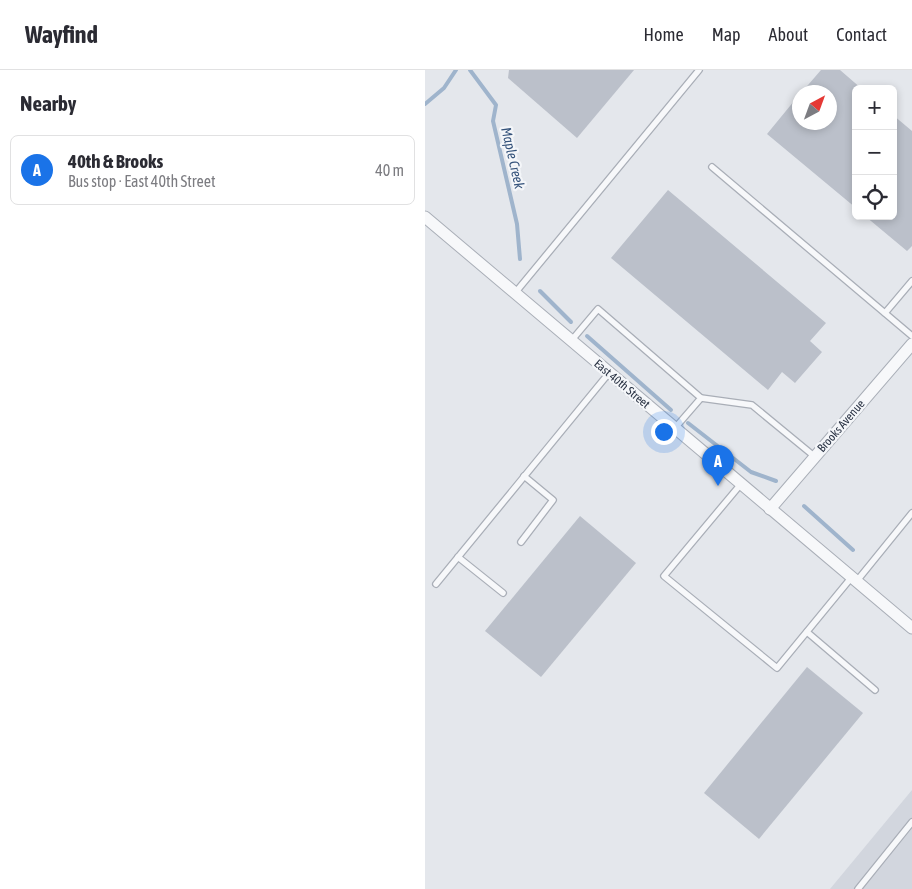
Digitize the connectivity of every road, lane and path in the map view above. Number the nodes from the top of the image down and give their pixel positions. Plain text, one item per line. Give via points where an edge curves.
1 (699, 70) edge
2 (712, 167) dead end
3 (425, 217) edge
4 (912, 281) edge
5 (515, 292) junction
6 (885, 313) junction
7 (912, 336) edge
8 (571, 341) junction
9 (912, 344) edge
10 (609, 373) junction
11 (701, 398) junction
12 (675, 428) junction
13 (814, 456) junction
14 (524, 476) junction
15 (741, 484) junction
16 (770, 509) junction
17 (912, 513) edge
18 (521, 542) dead end
19 (458, 557) junction
20 (854, 580) junction
21 (436, 584) dead end
22 (503, 593) dead end
23 (912, 628) edge
24 (807, 632) junction
25 (875, 690) dead end
26 (912, 822) edge
27 (858, 889) edge

1 - 5 lane
2 - 6 lane
3 - 5 street, East 40th Street
4 - 6 lane
5 - 8 street, East 40th Street
6 - 7 lane
8 - 10 street, East 40th Street
8 - 11 lane via 598,309
9 - 13 street, Brooks Avenue
10 - 12 street, East 40th Street
10 - 14 lane
11 - 12 lane
11 - 13 lane via 752,405
12 - 15 street, East 40th Street
13 - 16 street, Brooks Avenue
14 - 18 lane via 553,500
14 - 19 lane
15 - 16 street, East 40th Street
15 - 24 lane via 664,576 777,668
16 - 20 street, East 40th Street
17 - 20 lane
19 - 21 lane
19 - 22 lane
20 - 23 street, East 40th Street
20 - 24 lane
24 - 25 lane
26 - 27 lane

